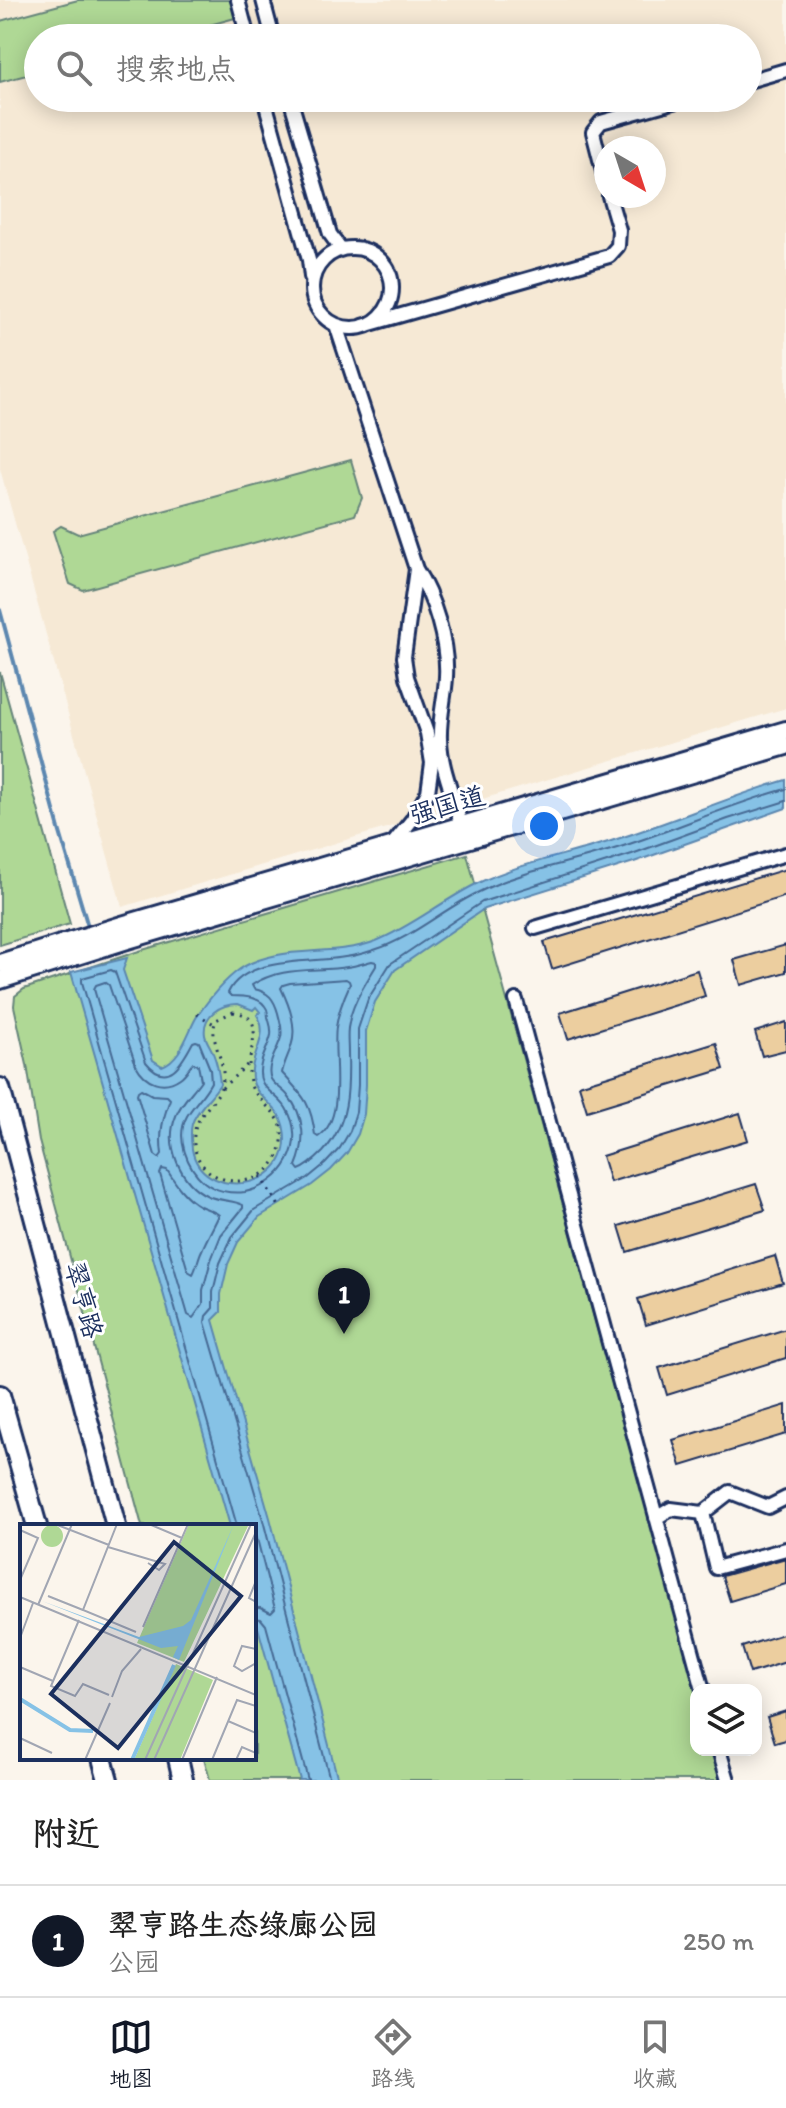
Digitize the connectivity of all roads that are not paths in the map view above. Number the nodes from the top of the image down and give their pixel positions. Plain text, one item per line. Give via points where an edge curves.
1 (238, 0) edge
2 (263, 0) edge
3 (244, 24) edge
4 (269, 24) edge
5 (786, 70) edge
6 (762, 77) edge
7 (268, 112) edge
8 (294, 112) edge
9 (637, 112) edge
10 (594, 136) edge
11 (613, 208) edge
12 (341, 249) junction
13 (312, 280) junction
14 (336, 325) junction
15 (363, 326) junction
16 (416, 569) junction
17 (786, 730) edge
18 (786, 746) edge
19 (462, 834) junction
20 (391, 846) junction
21 (786, 854) edge
22 (535, 928) dead end
23 (123, 933) junction
24 (53, 954) junction
25 (0, 963) edge
26 (0, 980) edge
27 (516, 1000) dead end
28 (0, 1088) edge
29 (0, 1395) edge
30 (786, 1498) edge
31 (703, 1513) junction
32 (656, 1518) junction
33 (36, 1524) edge
34 (115, 1524) edge
35 (786, 1549) edge
36 (701, 1684) edge
37 (721, 1756) edge
38 (103, 1760) edge
39 (178, 1760) edge
40 (108, 1780) edge
41 (183, 1780) edge
42 (728, 1780) edge

1 - 3 street
2 - 4 street
5 - 6 street
7 - 13 street
8 - 12 street via 330,234
9 - 10 street via 601,122
11 - 15 street via 618,246 609,256
12 - 13 street via 323,260
12 - 15 street via 376,256 391,279 386,307
13 - 14 street via 317,308
14 - 15 street
14 - 16 street
16 - 19 street via 427,587 443,644 440,739
16 - 20 street via 404,657 432,763 428,792
17 - 19 main road, 强国道
18 - 19 main road, 强国道
19 - 20 main road, 强国道
19 - 23 main road, 强国道
20 - 23 main road, 强国道
21 - 22 street
23 - 24 main road
24 - 25 main road
24 - 26 main road
27 - 32 street
28 - 34 main road, 翠亨路
29 - 33 main road
30 - 31 street via 768,1507 730,1492
31 - 32 street via 671,1509
31 - 35 street via 716,1568
32 - 36 street
37 - 42 street
38 - 40 main road
39 - 41 main road

